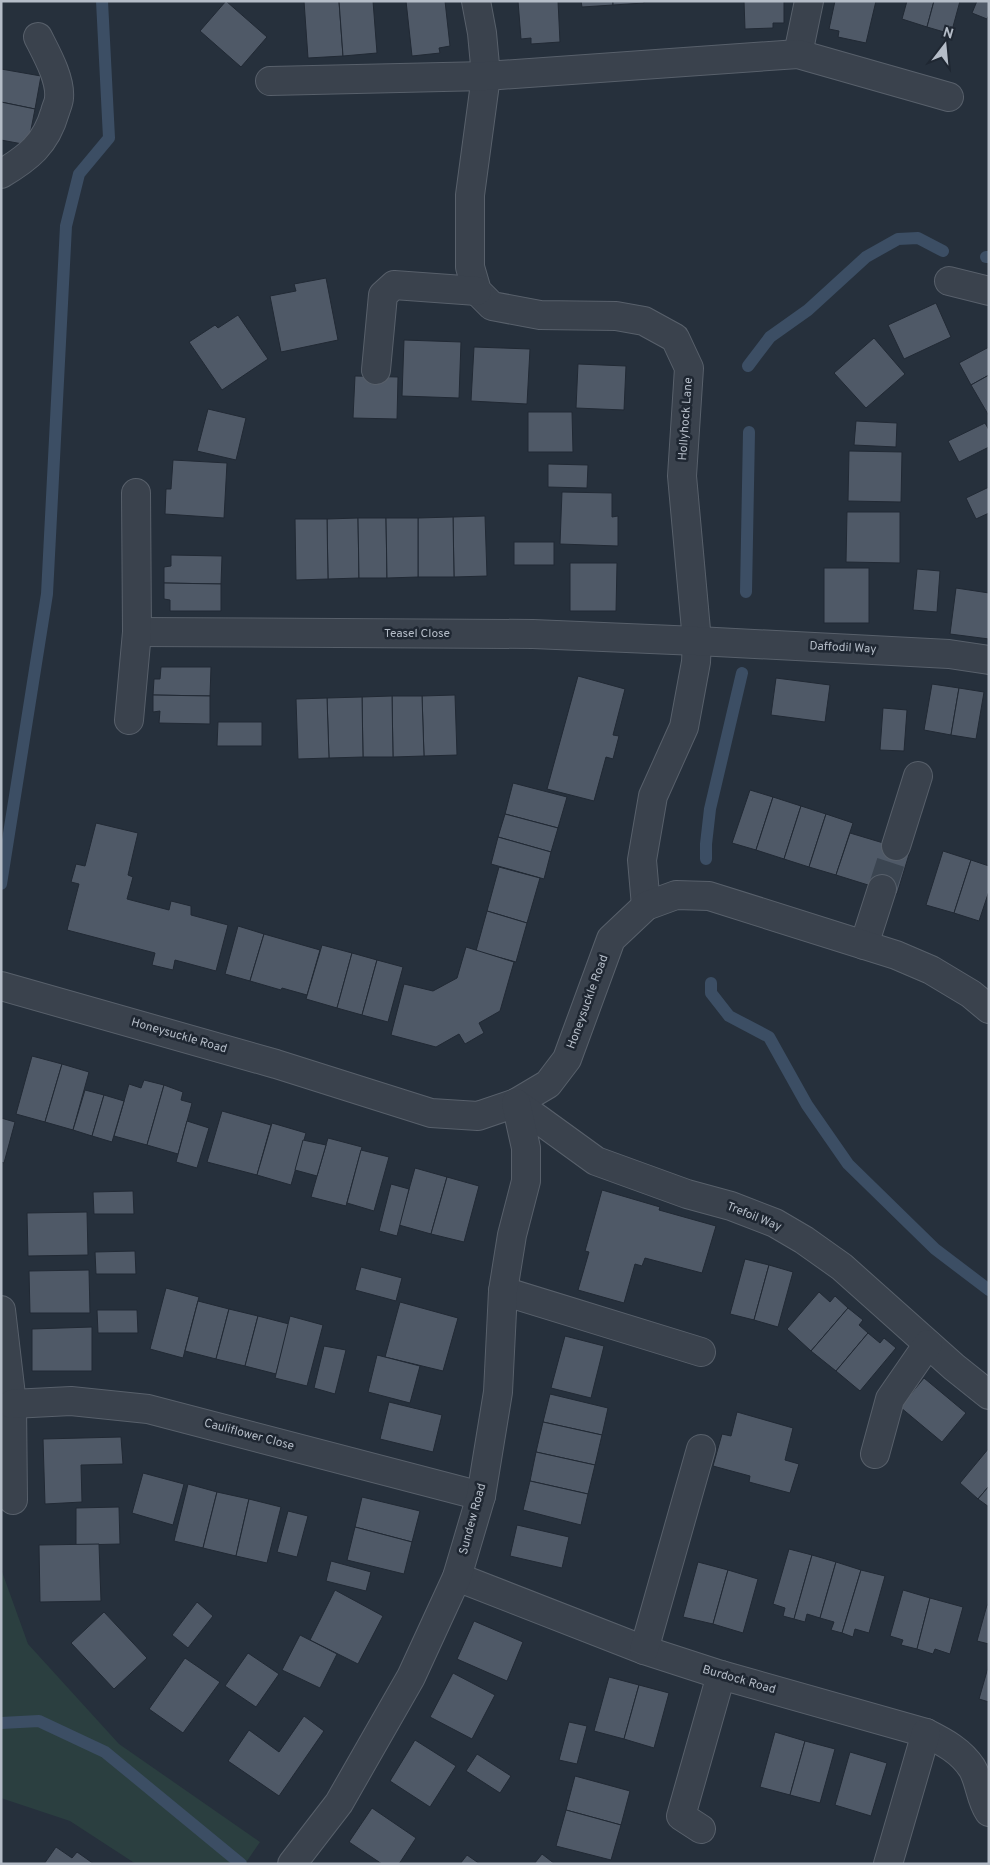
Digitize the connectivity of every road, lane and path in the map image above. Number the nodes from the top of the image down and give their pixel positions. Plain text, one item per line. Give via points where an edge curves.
1 (476, 1) edge
2 (809, 1) edge
3 (38, 36) dead end
4 (798, 54) junction
5 (486, 76) junction
6 (270, 81) dead end
7 (949, 97) dead end
8 (1, 174) edge
9 (949, 281) dead end
10 (477, 291) junction
11 (989, 291) edge
12 (376, 370) dead end
13 (136, 493) dead end
14 (137, 632) junction
15 (697, 641) junction
16 (989, 660) edge
17 (130, 720) dead end
18 (918, 776) dead end
19 (896, 846) tunnel mouth
20 (882, 889) tunnel mouth
21 (646, 906) junction
22 (864, 945) junction
23 (1, 986) edge
24 (989, 1009) edge
25 (516, 1104) junction
26 (503, 1292) junction
27 (1, 1310) edge
28 (928, 1344) junction
29 (701, 1352) dead end
30 (989, 1395) edge
31 (12, 1404) junction
32 (702, 1449) dead end
33 (875, 1454) dead end
34 (481, 1496) junction
35 (13, 1500) dead end
36 (456, 1577) junction
37 (644, 1650) junction
38 (721, 1676) junction
39 (926, 1733) junction
40 (989, 1812) edge
41 (701, 1829) dead end
42 (292, 1864) edge
43 (888, 1864) edge

1 - 5 street
2 - 4 street
3 - 8 street via 55,73 60,97 42,143 26,159
4 - 5 street
4 - 7 street
5 - 6 street
5 - 10 street via 470,195 470,267
9 - 11 street
10 - 12 street via 394,285 384,295
10 - 15 street, Hollyhock Lane via 492,306 540,315 616,316 644,321 675,338 689,368 682,476
13 - 14 street
14 - 15 street, Teasel Close via 533,634
14 - 17 street
15 - 16 street, Daffodil Way via 948,654
15 - 21 street, Hollyhock Lane via 684,727 653,796 642,860
18 - 19 street
20 - 22 street
21 - 22 street, Honeysuckle Road via 676,895 708,896
21 - 25 street, Honeysuckle Road via 611,939 567,1059 548,1084
22 - 24 street, Honeysuckle Road via 931,970
23 - 25 street, Honeysuckle Road via 276,1064 431,1113 478,1116
25 - 26 street, Sundew Road via 526,1148 526,1181 512,1235
25 - 28 street, Trefoil Way via 596,1161 775,1223 842,1267
26 - 29 street
26 - 34 street, Sundew Road via 498,1392
27 - 31 street
28 - 30 street, Trefoil Way
28 - 33 street via 890,1399
31 - 34 street, Cauliflower Close via 71,1401 148,1409
31 - 35 street
32 - 37 street
34 - 36 street, Sundew Road
36 - 37 street, Burdock Road
36 - 42 street, Sundew Road via 411,1678 339,1803
37 - 38 street, Burdock Road
38 - 39 street, Burdock Road
38 - 41 street via 681,1816
39 - 40 street, Burdock Road via 950,1745 972,1769
39 - 43 street

